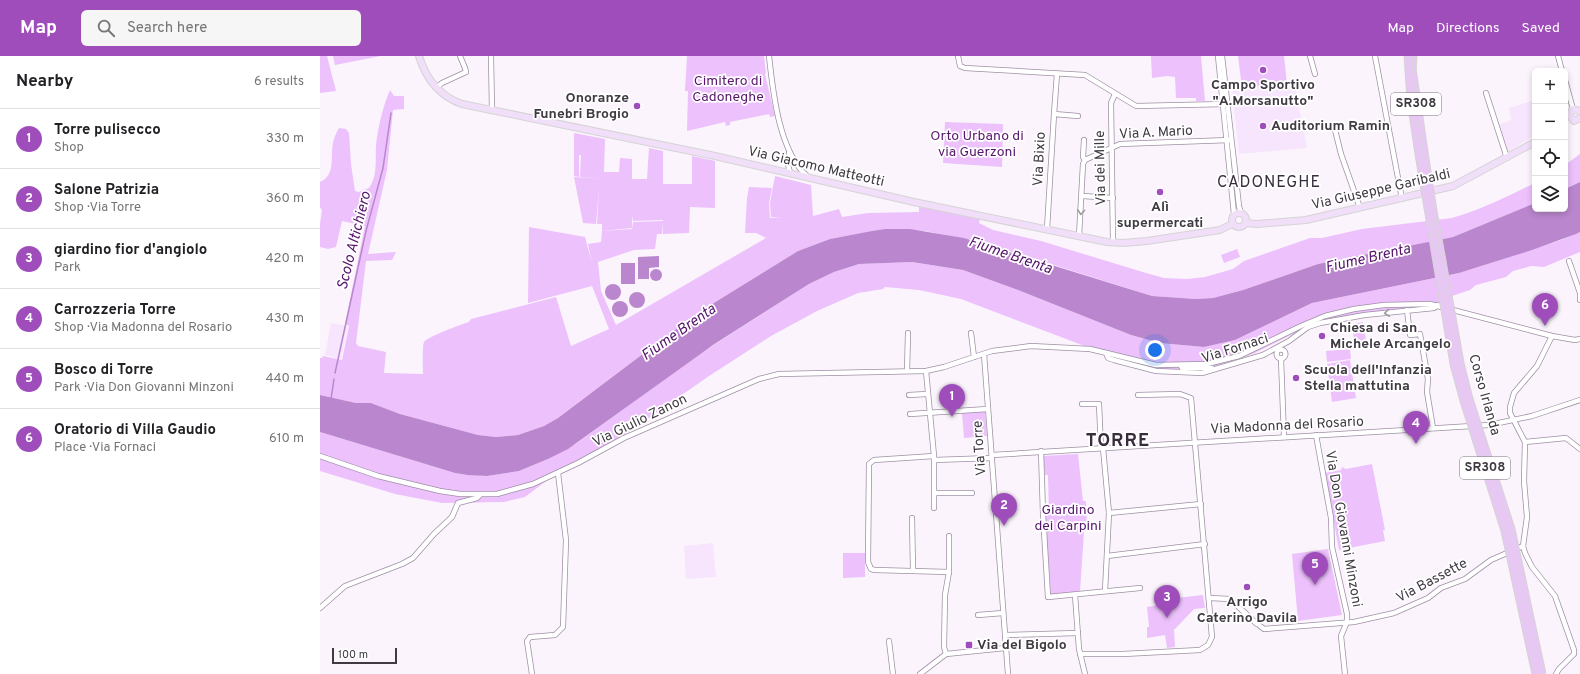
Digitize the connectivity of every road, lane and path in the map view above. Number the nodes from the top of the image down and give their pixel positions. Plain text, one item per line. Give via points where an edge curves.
1 (419, 56) edge
2 (460, 56) edge
3 (491, 56) edge
4 (769, 56) edge
5 (958, 56) edge
6 (1218, 56) edge
7 (1222, 56) edge
8 (1310, 56) edge
9 (1375, 56) edge
10 (1409, 56) edge
11 (1558, 56) edge
12 (1561, 68) edge
13 (1057, 74) junction
14 (1314, 74) dead end
15 (436, 88) junction
16 (1568, 90) edge
17 (1486, 93) dead end
18 (1115, 94) junction
19 (1225, 104) junction
20 (1574, 109) junction
21 (492, 111) junction
22 (1580, 111) edge
23 (1054, 114) junction
24 (1078, 116) dead end
25 (1580, 118) edge
26 (1570, 119) joint
27 (1334, 126) dead end
28 (1084, 140) dead end
29 (1229, 141) junction
30 (1532, 144) edge
31 (1112, 147) junction
32 (789, 151) junction
33 (1507, 158) junction
34 (1085, 160) junction
35 (788, 164) junction
36 (796, 164) junction
37 (780, 171) junction
38 (790, 173) junction
39 (809, 178) junction
40 (1082, 196) junction
41 (1113, 198) junction
42 (1402, 199) junction
43 (1360, 208) junction
44 (1242, 213) junction
45 (1234, 214) junction
46 (1246, 223) junction
47 (1232, 224) junction
48 (1047, 229) junction
49 (1079, 236) junction
50 (1113, 242) junction
51 (1439, 261) junction
52 (1569, 261) dead end
53 (1580, 294) edge
54 (1580, 300) edge
55 (1438, 305) junction
56 (1408, 310) junction
57 (908, 333) dead end
58 (971, 333) dead end
59 (1552, 336) junction
60 (1580, 339) edge
61 (1287, 342) junction
62 (1283, 349) junction
63 (1271, 351) junction
64 (1277, 352) junction
65 (984, 354) junction
66 (1106, 354) junction
67 (974, 357) junction
68 (1281, 359) junction
69 (1181, 365) junction
70 (1220, 368) junction
71 (907, 371) junction
72 (926, 371) junction
73 (927, 394) junction
74 (909, 395) dead end
75 (1138, 395) dead end
76 (1580, 400) edge
77 (1082, 404) dead end
78 (988, 409) junction
79 (929, 413) junction
80 (910, 414) dead end
81 (1515, 421) junction
82 (1433, 428) junction
83 (1316, 435) junction
84 (1284, 437) junction
85 (1196, 442) junction
86 (1525, 442) junction
87 (1102, 448) junction
88 (1580, 449) edge
89 (1041, 451) junction
90 (320, 456) edge
91 (992, 456) junction
92 (934, 458) junction
93 (558, 473) junction
94 (934, 493) junction
95 (972, 493) dead end
96 (480, 495) junction
97 (1201, 504) junction
98 (934, 508) dead end
99 (1109, 512) junction
100 (912, 518) dead end
101 (949, 536) dead end
102 (1205, 544) junction
103 (1523, 546) junction
104 (1107, 556) junction
105 (913, 570) junction
106 (949, 572) junction
107 (1140, 588) dead end
108 (1105, 591) junction
109 (1075, 595) junction
110 (1210, 598) junction
111 (320, 608) edge
112 (1003, 613) junction
113 (978, 615) dead end
114 (1347, 622) junction
115 (1078, 632) junction
116 (1005, 635) junction
117 (890, 641) dead end
118 (1005, 648) junction
119 (946, 654) junction
120 (1080, 654) junction
121 (532, 674) edge
122 (893, 674) edge
123 (920, 674) edge
124 (1008, 674) edge
125 (1085, 674) edge
126 (1345, 674) edge
127 (1536, 674) edge
128 (1542, 674) edge
129 (1556, 674) edge

1 - 15 main road, Via Giacomo Matteotti via 424,71
2 - 15 street via 466,72
3 - 21 street
4 - 32 street via 778,113
5 - 13 street via 960,66 965,68
6 - 19 street
7 - 19 street
8 - 14 street
9 - 42 street
10 - 51 highway, SR308, bridge via 1419,154
11 - 12 street
13 - 18 street via 1085,75
13 - 23 street
15 - 21 main road, Via Giacomo Matteotti via 454,101
16 - 20 street
17 - 33 street
18 - 19 street via 1136,106
18 - 31 street, Via dei Mille via 1111,103
19 - 29 street
20 - 22 main road
20 - 26 main road via 1569,113
21 - 37 main road, Via Giacomo Matteotti
23 - 24 street, Via Bixio
23 - 48 street, Via Bixio
25 - 26 main road via 1576,121
27 - 43 street
28 - 34 street
29 - 31 street, Via A. Mario via 1120,144
29 - 44 street
29 - 45 street
30 - 33 main road, Via Giuseppe Garibaldi
31 - 34 street, Via A. Mario
31 - 41 street, Via dei Mille
32 - 35 street
32 - 36 street
33 - 42 main road, Via Giuseppe Garibaldi via 1462,183
34 - 40 street
35 - 37 street
35 - 38 street
36 - 38 street
36 - 39 street
37 - 38 main road, Via Giacomo Matteotti
38 - 39 main road, Via Giacomo Matteotti
39 - 48 main road, Via Giacomo Matteotti
40 - 41 street
40 -> 49 street
41 - 50 street, Via dei Mille
42 - 43 main road, Via Giuseppe Garibaldi
43 - 46 main road, Via Giuseppe Garibaldi via 1306,220
44 - 45 main road
44 - 46 main road
45 - 47 main road
46 - 47 main road, Via Giuseppe Garibaldi via 1238,228
47 - 50 main road, Via Giacomo Matteotti via 1220,230 1160,239
48 - 49 main road, Via Giacomo Matteotti
49 - 50 main road, Via Giacomo Matteotti
51 - 127 highway, Corso Irlanda / SR308, bridge via 1454,364 1505,531
51 - 128 highway, Corso Irlanda / SR308, bridge via 1460,363 1511,529
52 - 53 street
53 - 54 street
55 - 56 street, Via Fornaci via 1434,308
55 - 59 street, Via Fornaci
55 - 69 street, Via Fornaci via 1384,305 1354,309 1325,316 1252,350 1224,360 1207,364
56 -> 61 street, Via Fornaci via 1320,323 1308,327
56 - 82 street via 1410,335 1420,334
57 - 71 street
58 - 67 street
59 - 60 street, Via Fornaci
59 - 81 street via 1537,366 1514,393 1510,414
61 - 62 street
61 - 63 street, Via Fornaci
62 - 64 street
62 - 68 street via 1286,354
63 - 64 street
63 - 70 street, Via Fornaci
64 - 68 street
65 - 66 street, Via Fornaci via 1037,345 1084,348
65 - 67 street, Via Giulio Zanon
65 - 78 street, Via Torre
66 - 69 street, Via Fornaci via 1150,364
66 - 70 street, Via Fornaci via 1108,358 1156,371 1202,372
67 - 72 street, Via Giulio Zanon
68 - 84 street
69 - 70 street via 1182,368
71 - 72 street, Via Giulio Zanon
71 - 93 street, Via Giulio Zanon via 779,374 759,378 624,438
72 - 73 street
73 - 74 street
73 - 79 street
75 - 85 street via 1180,394 1191,398
76 - 81 street, Via Madonna del Rosario
77 - 87 street via 1099,404
78 - 79 street
78 - 91 street, Via Torre
79 - 80 street
79 - 92 street
81 - 82 street, Via Madonna del Rosario
81 - 86 street
82 - 83 street, Via Madonna del Rosario
83 - 84 street, Via Madonna del Rosario
83 - 114 street, Via Don Giovanni Minzoni via 1331,518 1332,546
84 - 85 street, Via Madonna del Rosario
85 - 87 street, Via Madonna del Rosario
85 - 97 street
86 - 88 street via 1566,438
86 - 103 street via 1524,481 1527,517
87 - 89 street, Via Madonna del Rosario
87 - 99 street
89 - 91 street, Via Madonna del Rosario
89 - 109 street via 1048,598
90 - 96 street, Via Giulio Zanon via 407,484
91 - 92 street, Via Madonna del Rosario
91 - 112 street, Via Torre
92 - 94 street
92 - 105 street, Via Madonna del Rosario via 874,460 868,466 869,566 875,570
93 - 96 street, Via Giulio Zanon via 510,492
93 - 121 street via 566,540 564,627 555,635 530,637 527,641
94 - 95 street
94 - 98 street
96 - 111 street via 458,503 452,517 413,558 345,586
97 - 99 street
97 - 102 street
99 - 104 street
100 - 105 street
101 - 106 street
102 - 104 street
102 - 110 street
103 - 114 street, Via Bassette via 1491,560 1465,579 1441,588 1428,598 1405,609 1383,617
103 - 129 street via 1528,561 1556,596 1574,650 1574,654
104 - 108 street
105 - 106 street
106 - 119 street via 945,595
107 - 108 street
108 - 109 street
109 - 115 street
110 - 114 street, Via Bassette via 1230,599 1264,629
110 - 120 street via 1212,637 1203,649
112 - 113 street
112 - 116 street, Via Torre
114 - 126 street, Via Don Giovanni Minzoni via 1341,636
115 - 116 street
115 - 120 street
116 - 118 street, Via Torre
117 - 122 street
118 - 119 street
118 - 124 street, Via Torre
119 - 123 street
120 - 125 street

